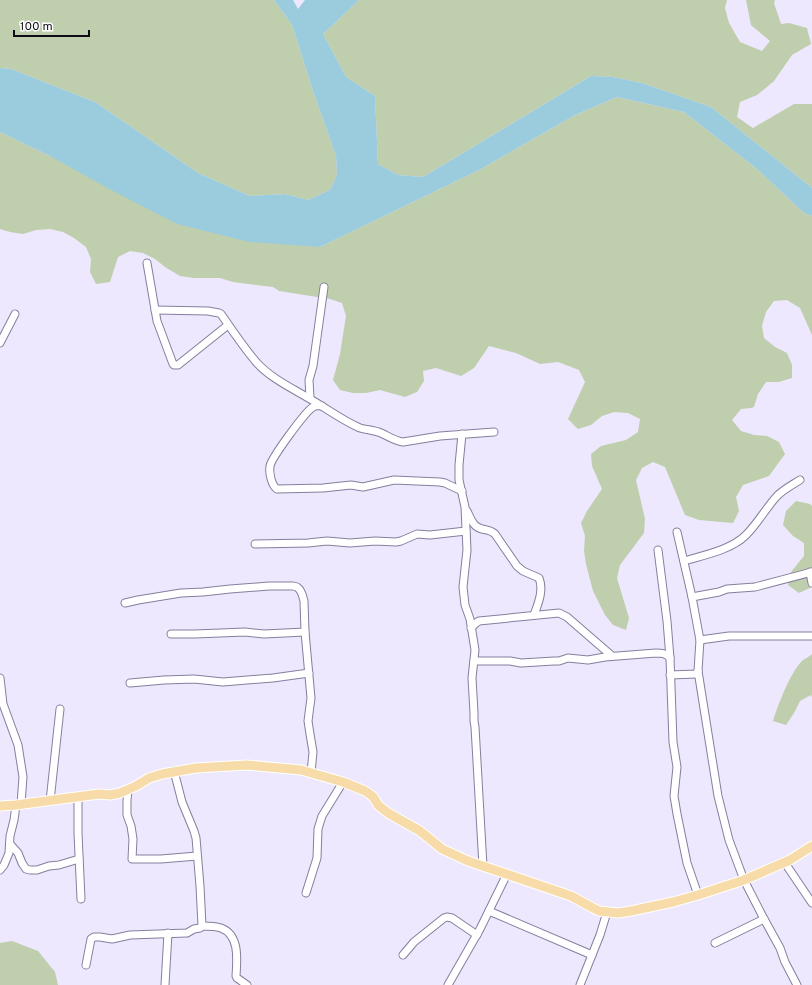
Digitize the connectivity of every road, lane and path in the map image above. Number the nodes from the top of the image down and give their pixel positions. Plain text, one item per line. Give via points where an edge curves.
1 (146, 263) dead end
2 (324, 286) dead end
3 (155, 310) junction
4 (15, 314) dead end
5 (228, 324) junction
6 (0, 343) edge
7 (310, 398) junction
8 (322, 406) junction
9 (494, 432) dead end
10 (462, 434) junction
11 (800, 480) dead end
12 (462, 491) junction
13 (465, 507) junction
14 (466, 531) junction
15 (677, 532) dead end
16 (255, 544) dead end
17 (658, 550) dead end
18 (684, 561) junction
19 (811, 572) edge
20 (812, 583) edge
21 (692, 597) junction
22 (125, 603) dead end
23 (534, 615) junction
24 (471, 628) junction
25 (305, 632) junction
26 (171, 634) dead end
27 (812, 636) edge
28 (700, 640) junction
29 (612, 656) junction
30 (670, 658) junction
31 (474, 661) junction
32 (698, 671) junction
33 (309, 673) junction
34 (670, 675) junction
35 (0, 678) edge
36 (130, 683) dead end
37 (60, 709) dead end
38 (174, 772) junction
39 (311, 773) junction
40 (342, 782) junction
41 (128, 790) junction
42 (78, 797) junction
43 (50, 801) junction
44 (18, 805) junction
45 (0, 806) edge
46 (10, 844) junction
47 (812, 846) edge
48 (197, 856) junction
49 (79, 860) junction
50 (785, 863) junction
51 (483, 866) junction
52 (0, 870) edge
53 (507, 874) junction
54 (744, 880) junction
55 (306, 893) dead end
56 (698, 895) junction
57 (81, 899) dead end
58 (812, 903) edge
59 (489, 911) junction
60 (607, 912) junction
61 (764, 919) junction
62 (202, 926) junction
63 (168, 933) junction
64 (477, 934) junction
65 (715, 944) dead end
66 (403, 955) dead end
67 (592, 955) junction
68 (86, 965) dead end
69 (165, 985) edge
70 (247, 985) edge
71 (448, 985) edge
72 (580, 985) edge
73 (796, 985) edge

1 - 3 street
2 - 7 street via 309,380
3 - 5 street via 219,313
3 - 5 street via 173,364 176,366
4 - 6 street
5 - 7 street via 257,363 288,386
7 - 8 street
8 - 10 street via 357,426 380,432 401,442
8 - 12 street via 312,407 272,460 270,472 277,489 351,485 364,487 394,480 440,482
9 - 10 street
10 - 12 street via 459,480
11 - 18 street via 778,495 746,535 735,544
12 - 13 street
13 - 14 street
13 - 23 street via 474,525 492,531 517,566 540,578 540,597
14 - 16 street via 417,534 396,542
14 - 24 street via 463,596
15 - 18 street
17 - 30 street
18 - 21 street
19 - 20 street
19 - 21 street via 755,587 727,589
21 - 28 street
22 - 25 street via 181,593 294,586 300,590 304,601
23 - 24 street via 479,621
23 - 29 street via 562,614
24 - 31 street
25 - 26 street
25 - 33 street
27 - 28 street via 729,636
28 - 32 street
29 - 30 street via 663,654
29 - 31 street via 588,660 568,658 559,661 521,663
30 - 34 street
31 - 51 street via 472,678
32 - 34 street via 696,674
32 - 54 street via 718,796 729,840
33 - 36 street via 223,682 194,679
33 - 39 street via 311,698 308,721 314,752
34 - 56 street via 673,742 677,767 674,796 687,863
35 - 44 street via 3,704 18,745 23,777
37 - 43 street
38 - 39 main road via 247,765
38 - 41 main road via 150,778
38 - 48 street via 182,802 194,831
39 - 40 main road
40 - 51 main road via 371,795 380,808 420,831 442,849
40 - 55 street via 322,816 318,829 317,858
41 - 42 main road via 110,795
41 - 48 street via 127,815 133,839 132,858
42 - 43 main road
42 - 49 street
43 - 44 main road
44 - 45 main road
44 - 46 street
46 - 49 street via 26,869 30,870
46 - 52 street via 9,854
47 - 50 main road
48 - 62 street
49 - 57 street
50 - 54 main road
50 - 58 street
51 - 53 main road
53 - 59 street
53 - 60 main road
54 - 56 main road
54 - 61 street
56 - 60 main road via 631,912
59 - 64 street
59 - 67 street
60 - 67 street
61 - 65 street
61 - 73 street
62 - 63 street via 189,932
62 - 70 street via 220,928 229,934 236,948 236,976
63 - 68 street via 130,935 112,939 94,937 91,939
63 - 69 street
64 - 66 street via 452,918 444,918 414,942
64 - 71 street
67 - 72 street

